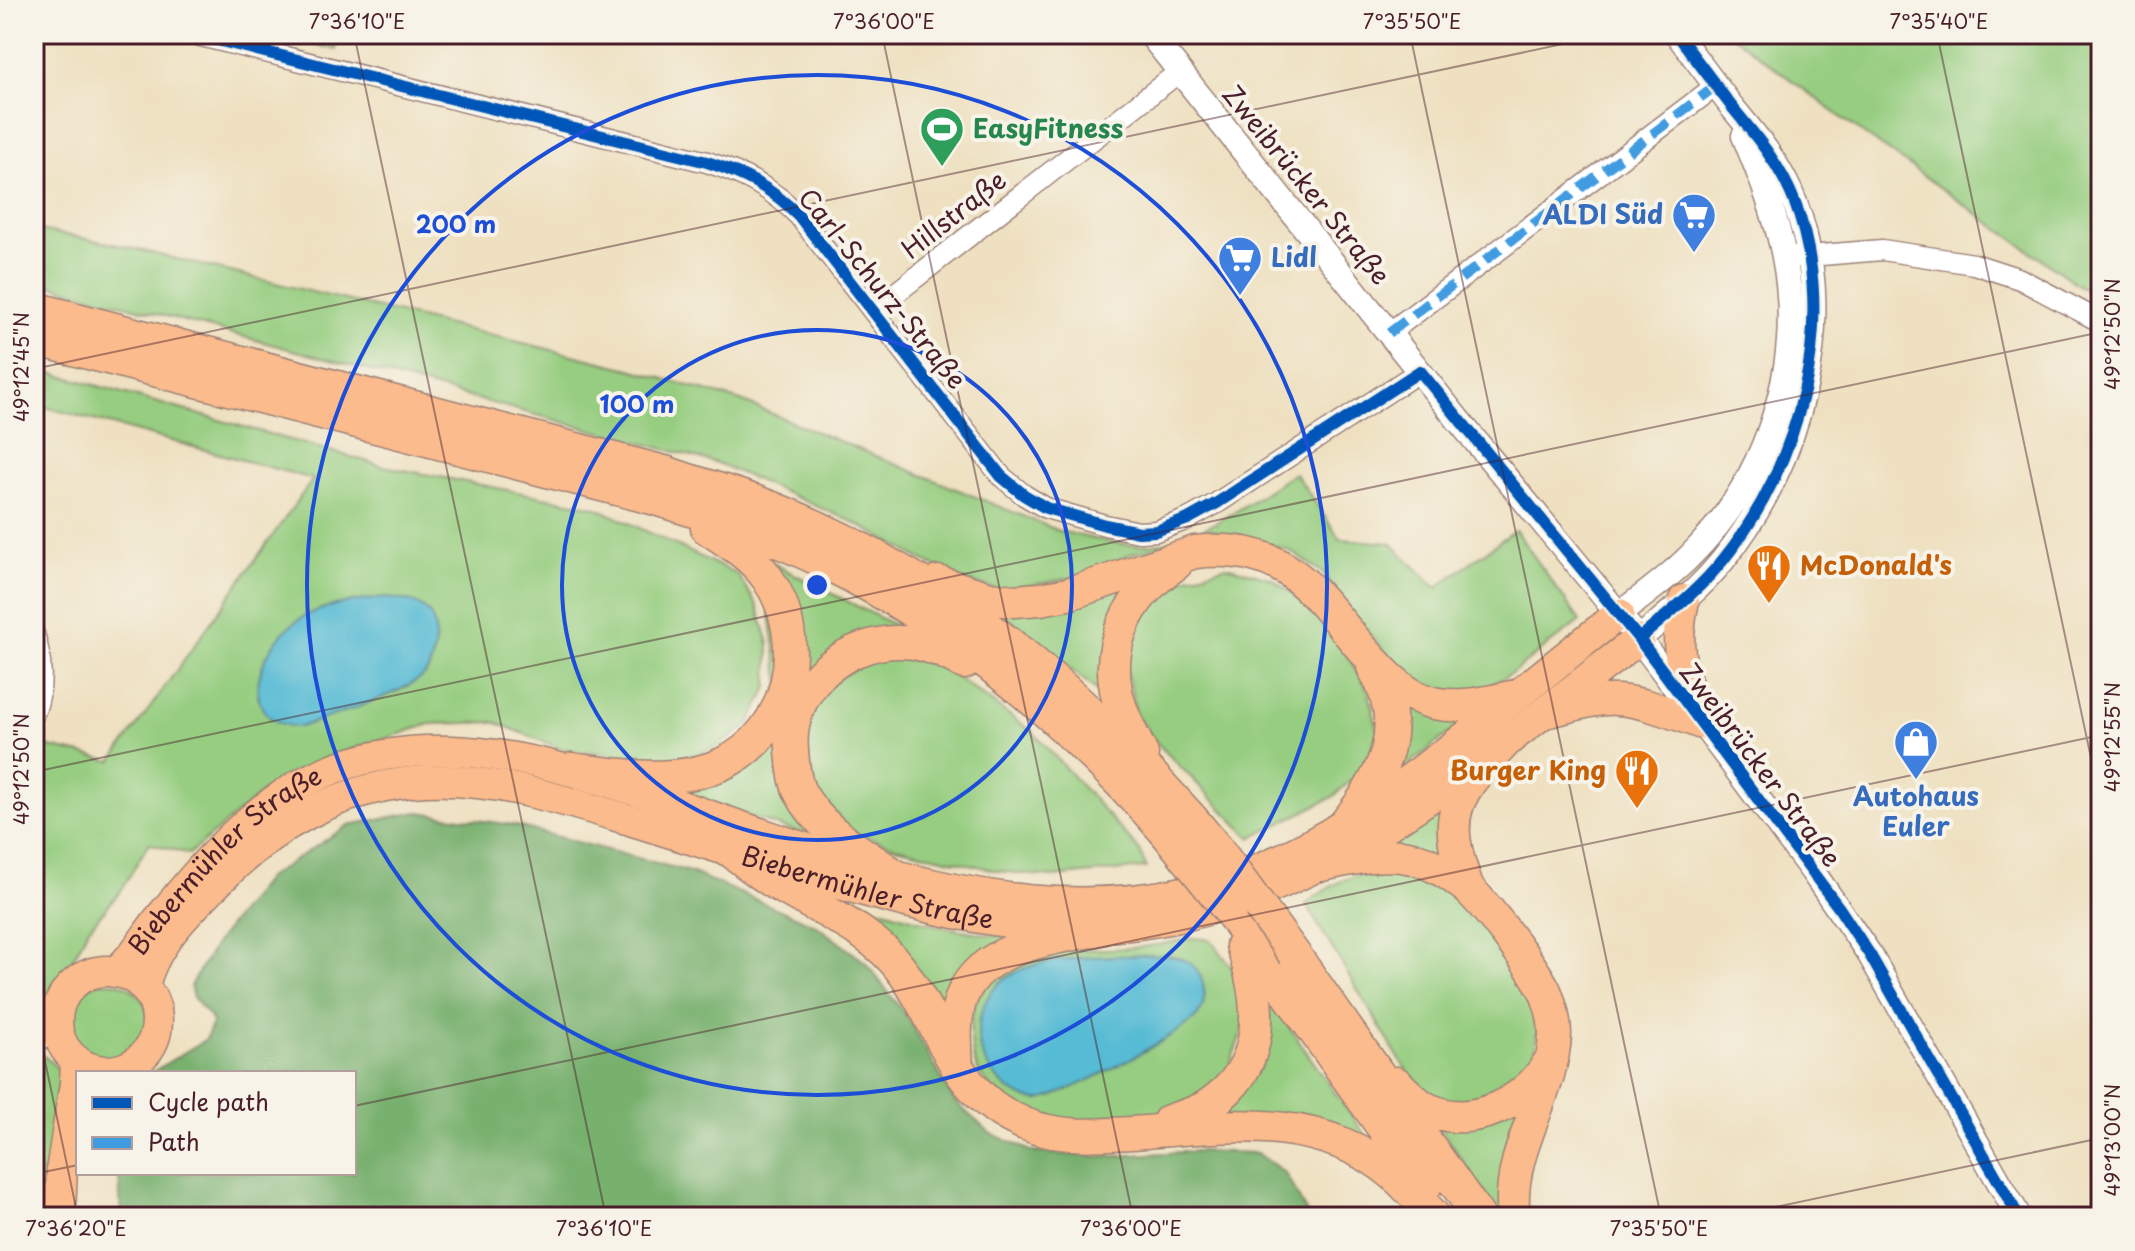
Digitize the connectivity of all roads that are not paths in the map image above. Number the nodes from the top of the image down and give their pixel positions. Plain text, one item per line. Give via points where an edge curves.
1 (193, 34) edge
2 (1150, 34) edge
3 (1677, 34) edge
4 (1179, 72) junction
5 (1717, 85) junction
6 (1796, 256) junction
7 (34, 308) edge
8 (874, 310) junction
9 (2101, 322) edge
10 (1389, 333) junction
11 (34, 339) edge
12 (1420, 371) junction
13 (652, 498) junction
14 (1195, 552) junction
15 (872, 556) junction
16 (1684, 600) junction
17 (1619, 614) junction
18 (34, 634) edge
19 (1639, 639) junction
20 (1363, 651) junction
21 (1029, 695) junction
22 (1527, 706) junction
23 (34, 713) edge
24 (1702, 724) junction
25 (1510, 737) junction
26 (571, 769) junction
27 (1151, 773) junction
28 (1178, 824) junction
29 (1345, 824) junction
30 (731, 851) junction
31 (1322, 865) junction
32 (896, 876) junction
33 (1468, 888) junction
34 (1105, 928) junction
35 (1270, 962) junction
36 (115, 972) junction
37 (144, 988) junction
38 (47, 1010) edge
39 (57, 1045) edge
40 (1365, 1057) junction
41 (1552, 1058) junction
42 (957, 1067) junction
43 (104, 1071) edge
44 (113, 1071) edge
45 (1132, 1133) junction
46 (80, 1175) edge
47 (60, 1217) edge
48 (80, 1217) edge
49 (1435, 1217) edge
50 (1446, 1217) edge
51 (1479, 1217) edge
52 (1514, 1217) edge
53 (2019, 1217) edge

1 - 8 street, Carl-Schurz-Straße via 738,172 782,198
2 - 4 street, Zweibrücker Straße
3 - 5 street
4 - 8 street, Hillstraße
4 - 10 street, Zweibrücker Straße
5 - 6 street via 1733,107 1777,223
5 - 10 street
6 - 9 street via 1882,250 1974,264 2020,279
6 - 16 street via 1813,321 1809,361 1786,450 1750,521 1722,562
6 - 17 street via 1787,358 1761,455 1732,506 1702,543
7 - 15 highway via 668,473 756,501
8 - 12 street, Carl-Schurz-Straße via 1001,476 1046,508 1139,532 1188,519
10 - 12 street, Zweibrücker Straße
11 - 13 highway
12 - 17 street, Zweibrücker Straße
13 - 21 highway via 741,527 825,563 934,625
13 - 26 highway via 741,550 767,578 785,610 791,642 789,676 778,710 754,742 724,763 696,773 657,777
14 - 15 highway via 1068,594 1014,601 952,587
14 - 20 highway via 1246,553 1297,575
14 - 27 highway via 1152,581 1124,620 1115,646 1116,692
15 - 27 highway via 939,595 1044,671
16 - 19 street
16 - 24 main road via 1678,650
17 - 19 street, Zweibrücker Straße
17 - 22 main road
18 - 23 street via 40,687
19 - 22 main road
19 - 24 street, Zweibrücker Straße
20 - 22 highway via 1390,679 1419,698 1459,706
20 - 29 highway via 1382,682 1392,729 1370,793
21 - 28 highway
21 - 32 highway via 939,649 909,643 849,653 804,693 793,718 791,742 799,790 820,822
22 - 24 main road via 1617,700
22 - 25 main road, Biebermühler Straße
22 - 29 main road, Biebermühler Straße
24 - 53 street, Zweibrücker Straße via 1870,955
25 - 31 main road, Biebermühler Straße via 1413,808
25 - 33 highway via 1461,793 1454,814 1454,848
26 - 32 main road, Biebermühler Straße
26 - 36 main road, Biebermühler Straße via 441,750 338,767 264,808 217,852
27 - 28 highway
28 - 35 highway, bridge via 1230,912
28 - 35 highway, bridge via 1219,851
29 - 32 main road, Biebermühler Straße via 1247,873 1201,888 1119,903 1011,900
30 - 34 main road, Biebermühler Straße via 983,920
30 - 37 main road, Biebermühler Straße via 529,792 469,782 414,782 358,791 318,807 232,868 158,952
30 - 42 highway via 773,883 852,926 902,970
31 - 33 highway via 1374,856 1410,857
31 - 34 main road, Biebermühler Straße via 1195,914
33 - 41 highway via 1546,992 1555,1032
34 - 42 highway via 1004,954 985,967 959,1004
35 - 40 highway
35 - 45 highway via 1256,989 1257,1028 1250,1056 1233,1086 1209,1105
35 - 50 highway
36 - 37 main road
36 - 38 main road via 81,979
37 - 44 main road via 155,1007 154,1039 132,1064
38 - 39 main road via 57,1018
39 - 43 main road
39 - 47 main road via 75,1083
40 - 41 highway via 1427,1110 1450,1117 1492,1111 1517,1097
40 - 51 highway
41 - 52 highway via 1516,1163
42 - 45 highway via 984,1100 1026,1125 1084,1135
45 - 49 highway via 1259,1125 1322,1135 1392,1174
46 - 48 main road

